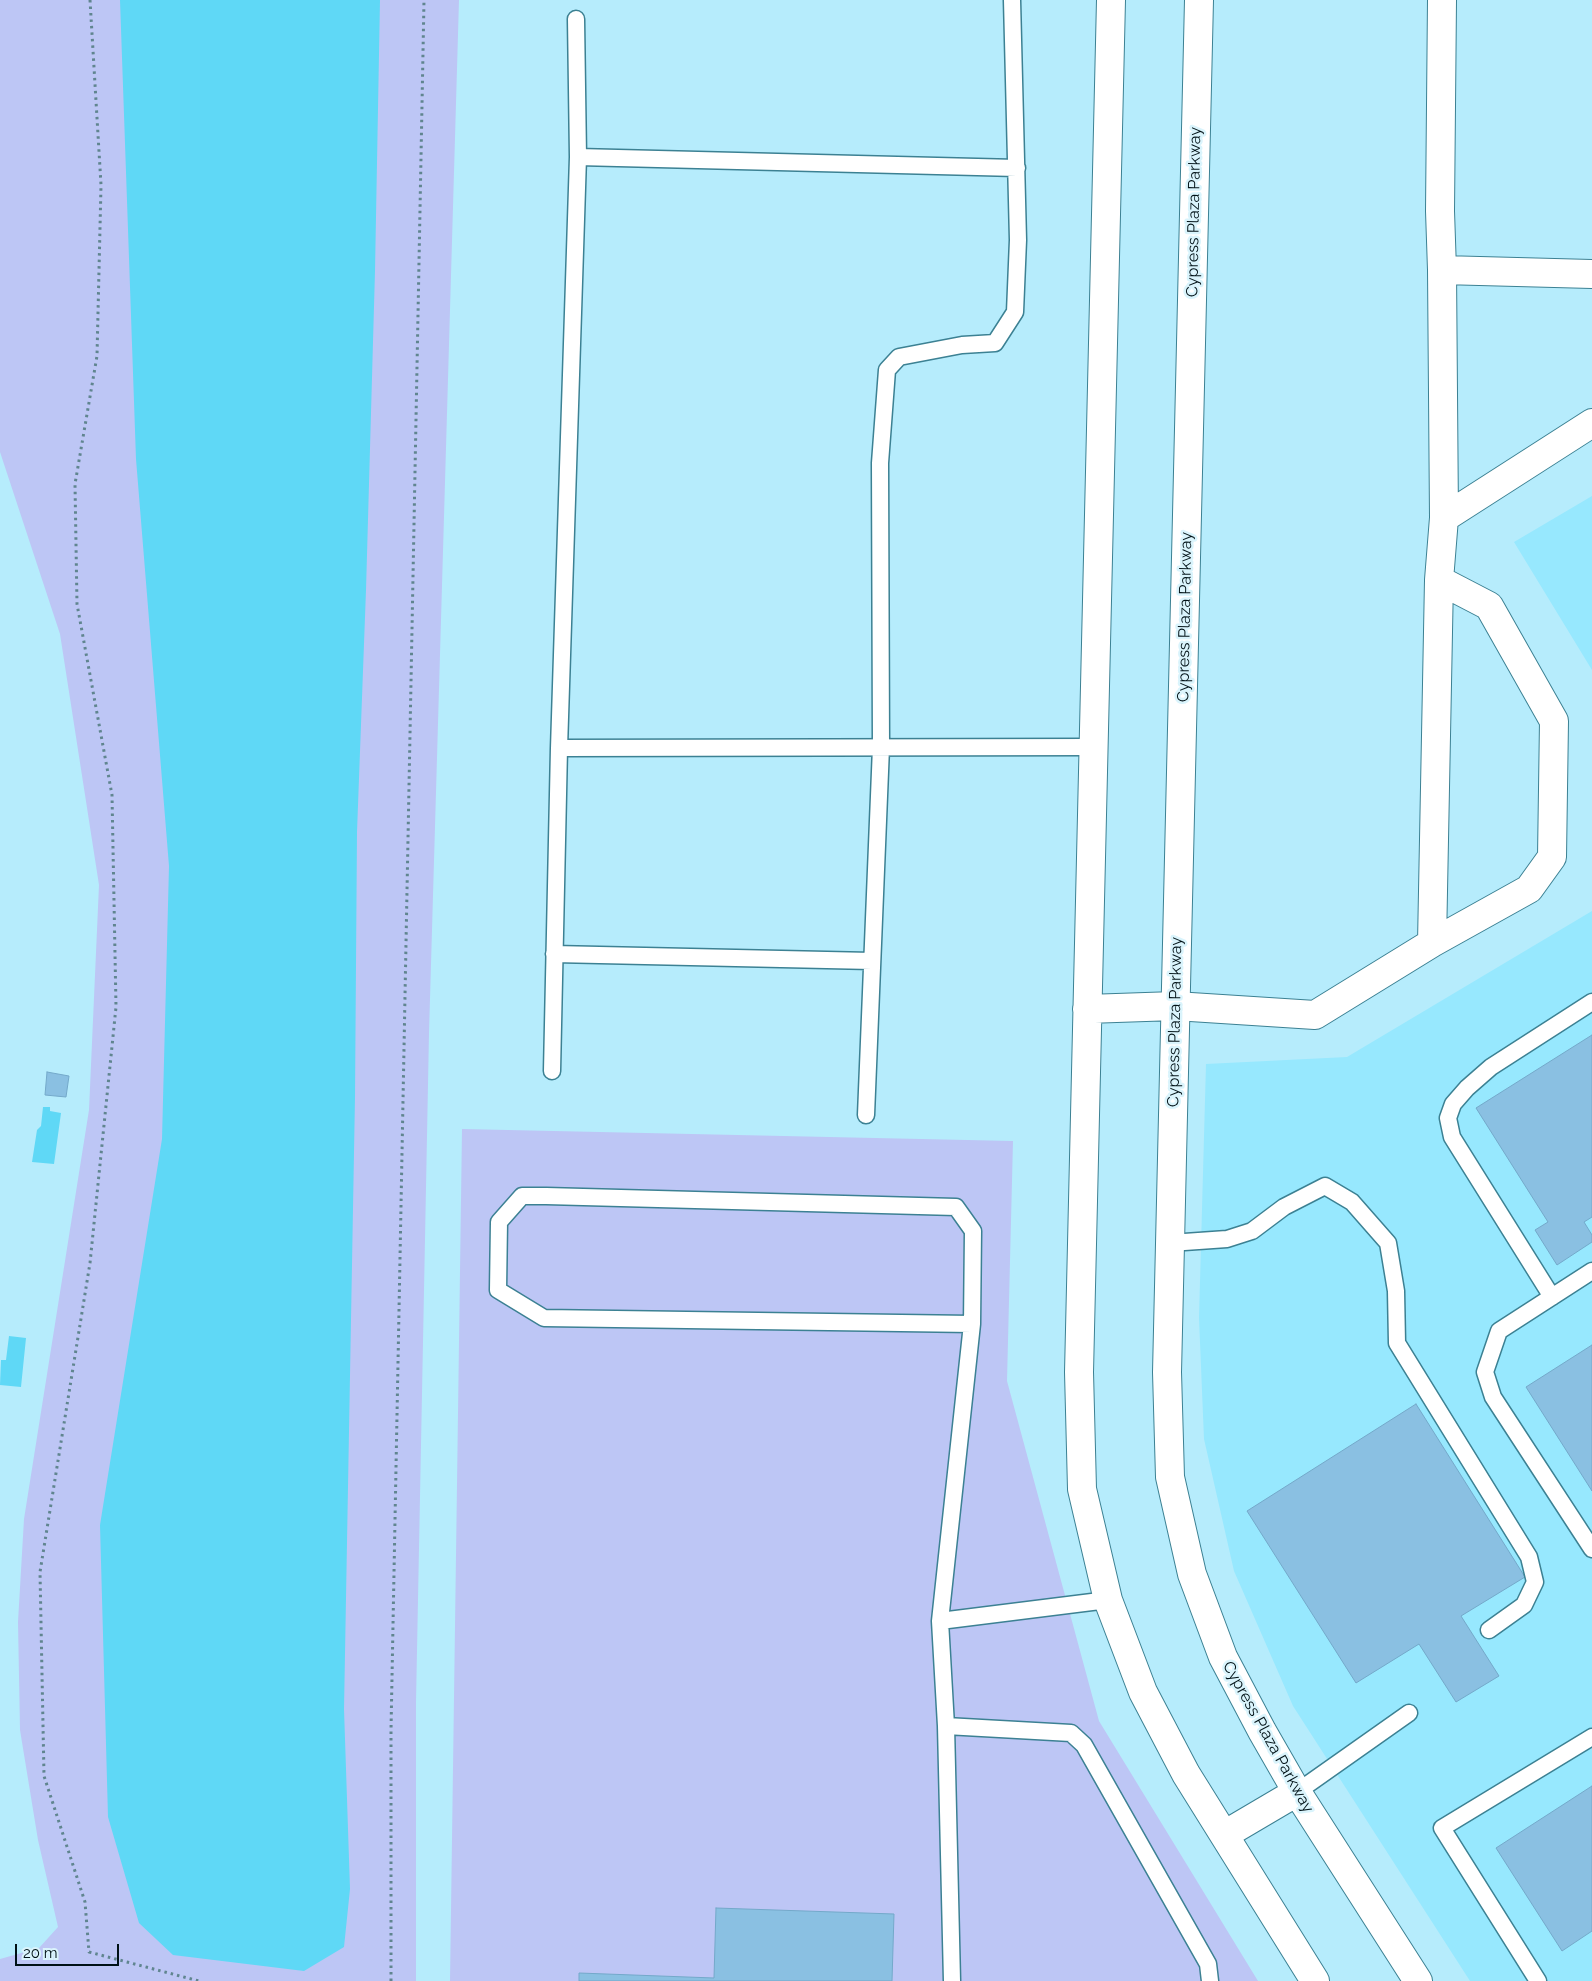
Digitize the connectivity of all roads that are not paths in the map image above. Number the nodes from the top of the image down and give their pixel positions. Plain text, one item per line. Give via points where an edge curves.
1 (1012, 0) edge
2 (1111, 0) edge
3 (1199, 0) edge
4 (1442, 0) edge
5 (576, 19) dead end
6 (578, 157) junction
7 (1016, 168) junction
8 (1442, 270) junction
9 (1592, 274) edge
10 (1592, 423) edge
11 (1444, 518) junction
12 (1439, 580) junction
13 (881, 747) junction
14 (1094, 747) junction
15 (560, 748) junction
16 (1432, 943) junction
17 (554, 954) junction
18 (872, 961) junction
19 (1592, 1002) edge
20 (1175, 1006) junction
21 (1087, 1009) junction
22 (552, 1071) dead end
23 (866, 1115) dead end
24 (1170, 1243) junction
25 (1592, 1271) edge
26 (1552, 1297) junction
27 (972, 1324) junction
28 (1592, 1549) edge
29 (1108, 1600) junction
30 (940, 1620) junction
31 (1489, 1630) dead end
32 (1409, 1713) dead end
33 (946, 1726) junction
34 (1592, 1737) edge
35 (1297, 1792) junction
36 (1224, 1835) junction
37 (952, 1981) edge
38 (1210, 1981) edge
39 (1315, 1981) edge
40 (1418, 1981) edge
41 (1538, 1981) edge

1 - 7 lane
2 - 14 street
3 - 20 street, Cypress Plaza Parkway
4 - 8 street
5 - 6 lane
6 - 7 lane
6 - 15 lane
7 - 13 lane via 1015,312 995,343 962,345 899,357 887,370 880,463
8 - 9 street
8 - 11 street
10 - 11 street
11 - 12 street
12 - 16 street
12 - 16 street via 1489,606 1554,721 1552,857 1529,889
13 - 14 lane
13 - 15 lane
13 - 18 lane
14 - 21 street
15 - 17 lane
16 - 20 street via 1315,1015
17 - 18 lane
17 - 22 lane
18 - 23 lane
19 - 26 lane via 1491,1067 1453,1104 1448,1118 1452,1137
20 - 21 street
20 - 24 street, Cypress Plaza Parkway
21 - 29 street via 1078,1372 1082,1489
24 - 31 lane via 1226,1240 1252,1230 1284,1207 1325,1186 1352,1202 1388,1243 1396,1291 1397,1343 1529,1557 1535,1582 1524,1605
24 - 35 street, Cypress Plaza Parkway via 1167,1372 1170,1478 1192,1574 1223,1656
25 - 26 lane
26 - 28 lane via 1499,1331 1485,1372 1493,1397
27 - 27 lane via 973,1231 956,1207 522,1196 499,1222 498,1290 544,1318
27 - 30 lane
29 - 30 lane
29 - 36 street via 1143,1692 1186,1774
30 - 33 lane
32 - 35 lane
33 - 37 lane
33 - 38 lane via 1071,1733 1084,1745 1208,1964
34 - 41 lane via 1442,1828
35 - 36 street
35 - 40 street, Cypress Plaza Parkway
36 - 39 street

